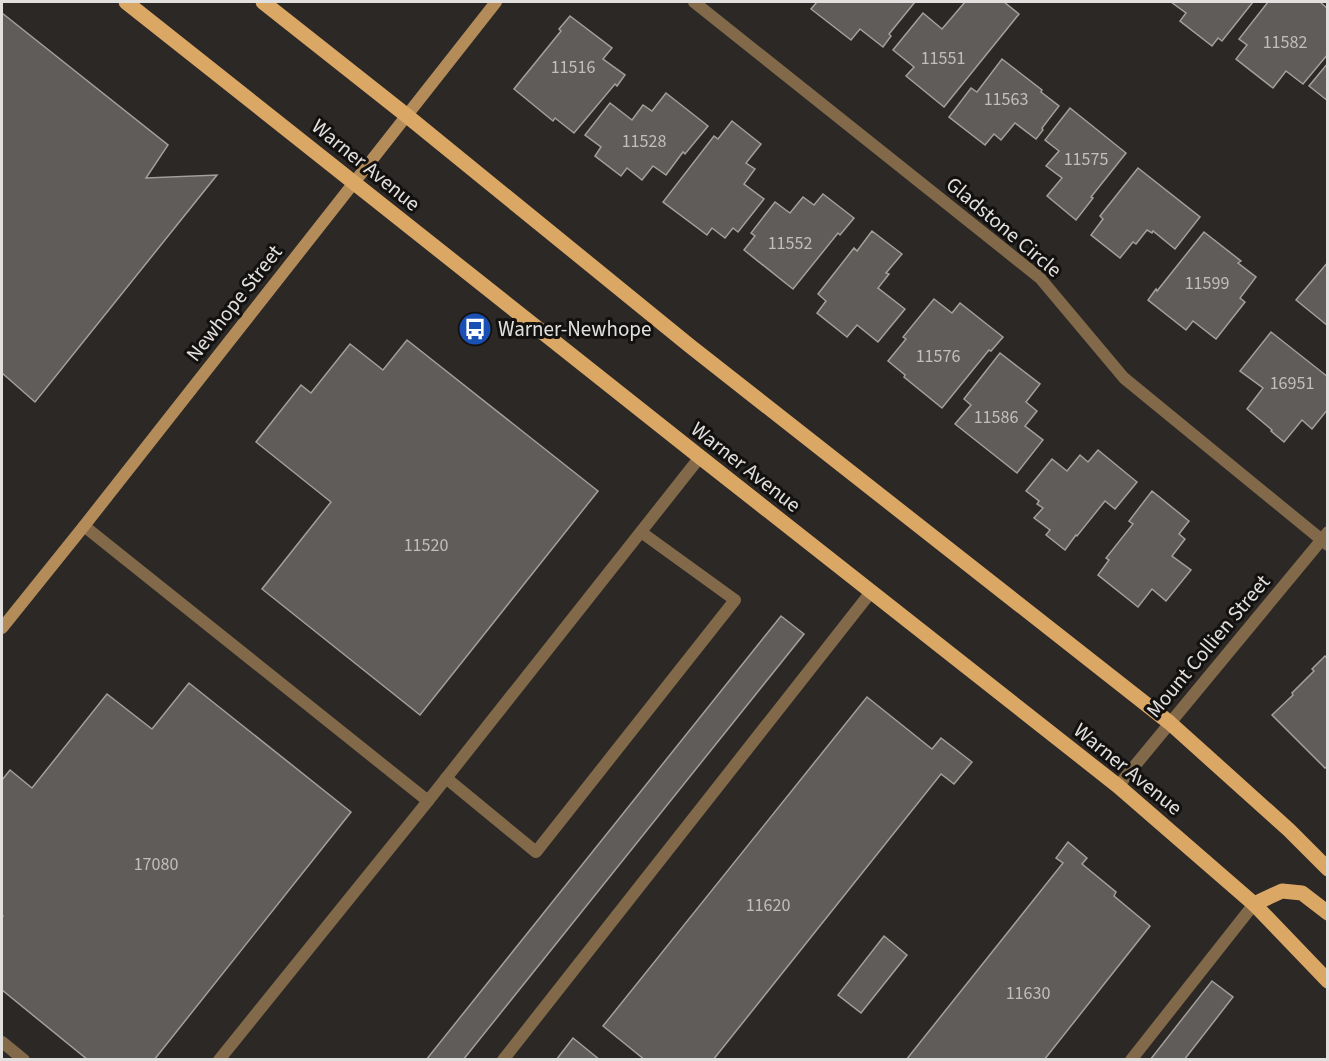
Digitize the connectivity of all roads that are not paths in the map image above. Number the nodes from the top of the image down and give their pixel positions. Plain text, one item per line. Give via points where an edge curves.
1 (126, 2) edge
2 (263, 2) edge
3 (496, 2) edge
4 (694, 2) edge
5 (406, 115) junction
6 (353, 182) junction
7 (700, 457) junction
8 (84, 526) junction
9 (640, 532) junction
10 (1325, 538) edge
11 (871, 592) junction
12 (2, 628) edge
13 (1170, 723) junction
14 (446, 778) junction
15 (1118, 786) junction
16 (428, 801) junction
17 (1328, 869) edge
18 (1254, 904) junction
19 (1328, 913) edge
20 (1328, 981) edge
21 (2, 1042) edge
22 (24, 1059) edge
23 (219, 1059) edge
24 (503, 1059) edge
25 (1131, 1059) edge

1 - 6 main road, Warner Avenue
2 - 5 main road
3 - 5 street, Newhope Street
4 - 10 street, Gladstone Circle via 1040,278 1124,378
5 - 6 street, Newhope Street
5 - 13 main road via 690,346
6 - 7 main road, Warner Avenue
6 - 8 street, Newhope Street
7 - 9 street
7 - 11 main road, Warner Avenue
8 - 12 street, Newhope Street
8 - 16 street
9 - 14 street
9 - 14 street via 735,600 536,852
10 - 13 street, Mount Collien Street
11 - 15 main road, Warner Avenue
11 - 24 street
13 - 15 street, Mount Collien Street
13 - 17 main road
14 - 16 street
15 - 18 main road, Warner Avenue
16 - 23 street
18 - 19 main road via 1282,891 1302,893
18 - 20 main road, Warner Avenue
18 - 25 street
21 - 22 street

